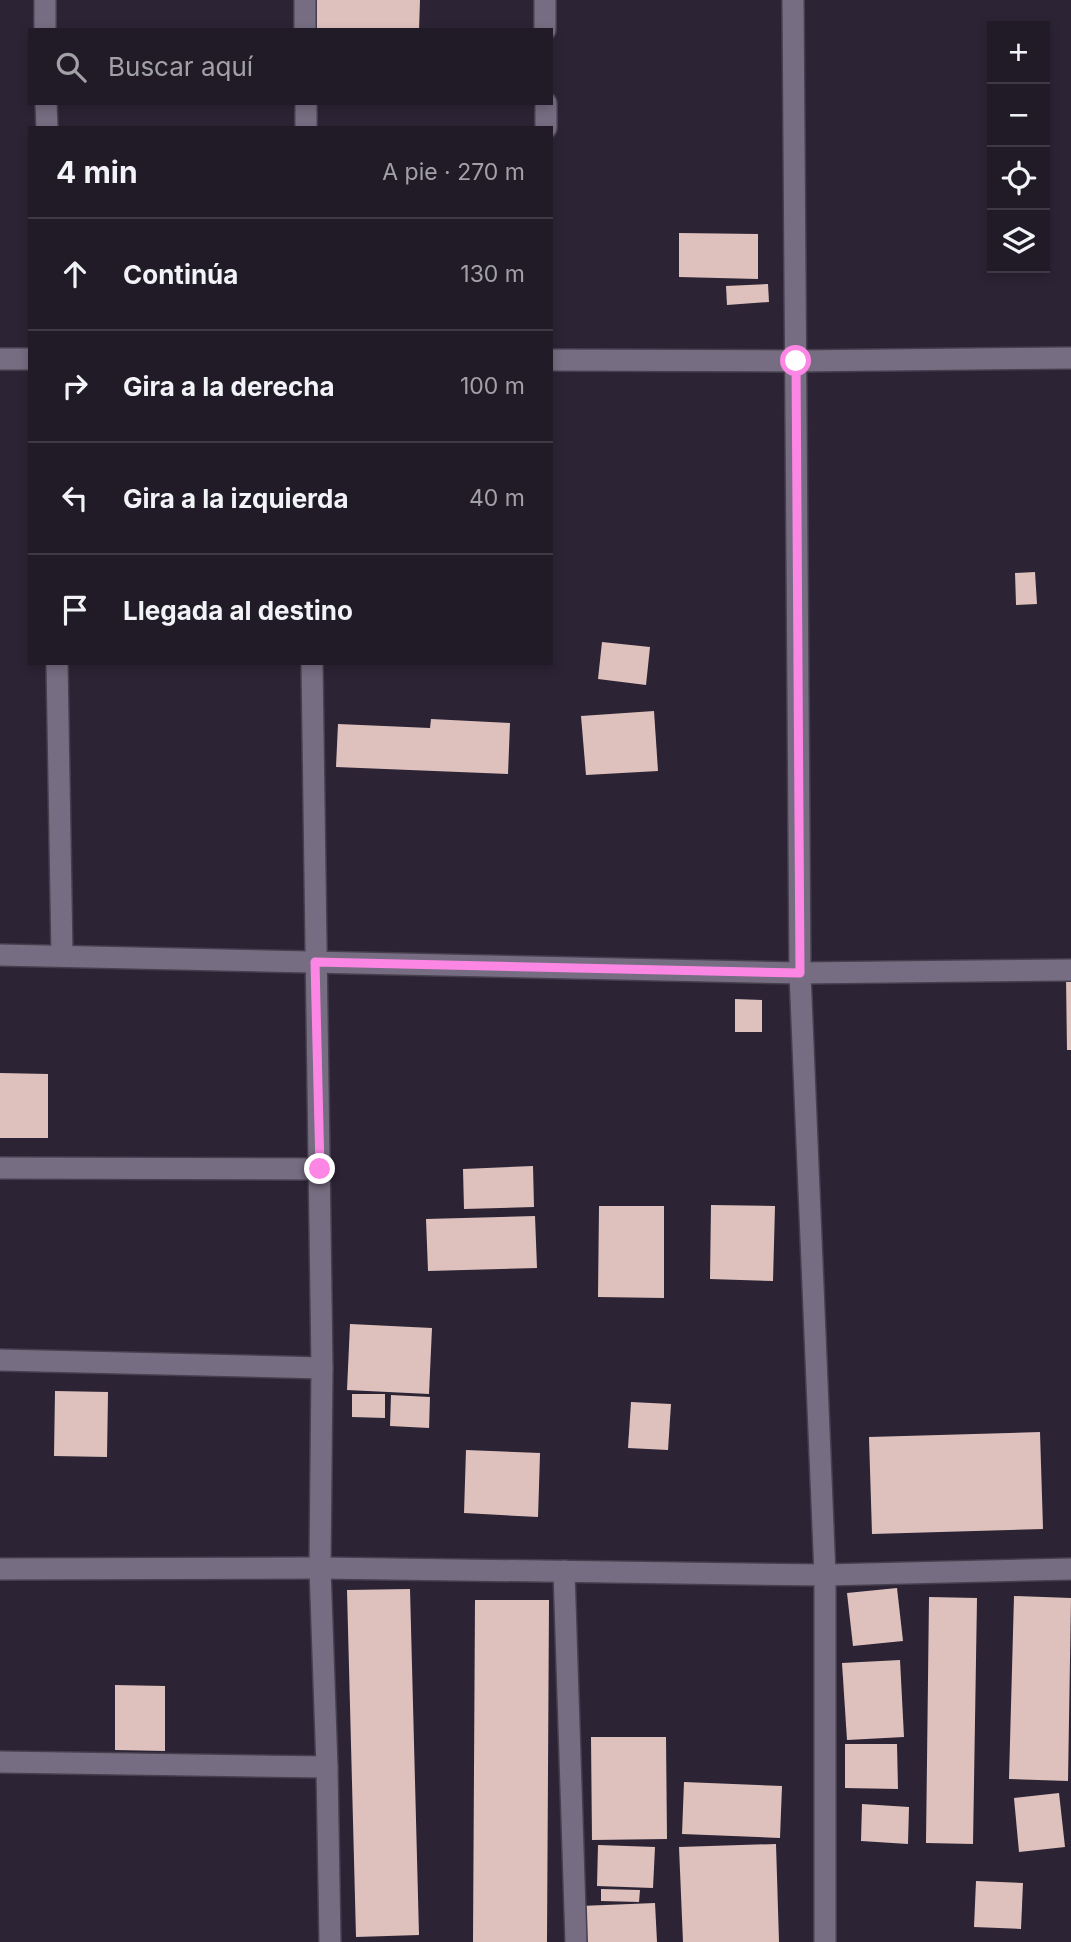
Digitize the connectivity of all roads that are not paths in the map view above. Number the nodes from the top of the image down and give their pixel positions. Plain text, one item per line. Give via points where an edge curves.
1 (45, 0) edge
2 (304, 0) edge
3 (545, 0) edge
4 (793, 0) edge
5 (45, 28) edge
6 (305, 28) edge
7 (545, 28) edge
8 (47, 105) edge
9 (306, 105) edge
10 (546, 105) edge
11 (47, 126) edge
12 (306, 126) edge
13 (546, 126) edge
14 (1071, 358) edge
15 (0, 359) edge
16 (28, 359) edge
17 (553, 360) edge
18 (796, 361) junction
19 (57, 665) edge
20 (312, 665) edge
21 (0, 955) edge
22 (62, 955) junction
23 (315, 962) junction
24 (1071, 970) edge
25 (800, 973) junction
26 (0, 1168) edge
27 (320, 1169) junction
28 (0, 1360) edge
29 (322, 1368) junction
30 (320, 1568) junction
31 (0, 1569) edge
32 (1071, 1569) edge
33 (564, 1571) junction
34 (825, 1574) junction
35 (0, 1762) edge
36 (327, 1767) junction
37 (330, 1942) edge
38 (576, 1942) edge
39 (825, 1942) edge

1 - 5 street
2 - 6 street
3 - 7 street
4 - 18 street
8 - 11 street
9 - 12 street
10 - 13 street
14 - 18 street
15 - 16 street
17 - 18 street
18 - 25 street
19 - 22 street
20 - 23 street
21 - 22 street
22 - 23 street
23 - 25 street
23 - 27 street
24 - 25 street
25 - 34 street
26 - 27 street
27 - 29 street
28 - 29 street
29 - 30 street
30 - 31 street
30 - 33 street
30 - 36 street
32 - 34 street
33 - 34 street
33 - 38 street
34 - 39 street
35 - 36 street
36 - 37 street

